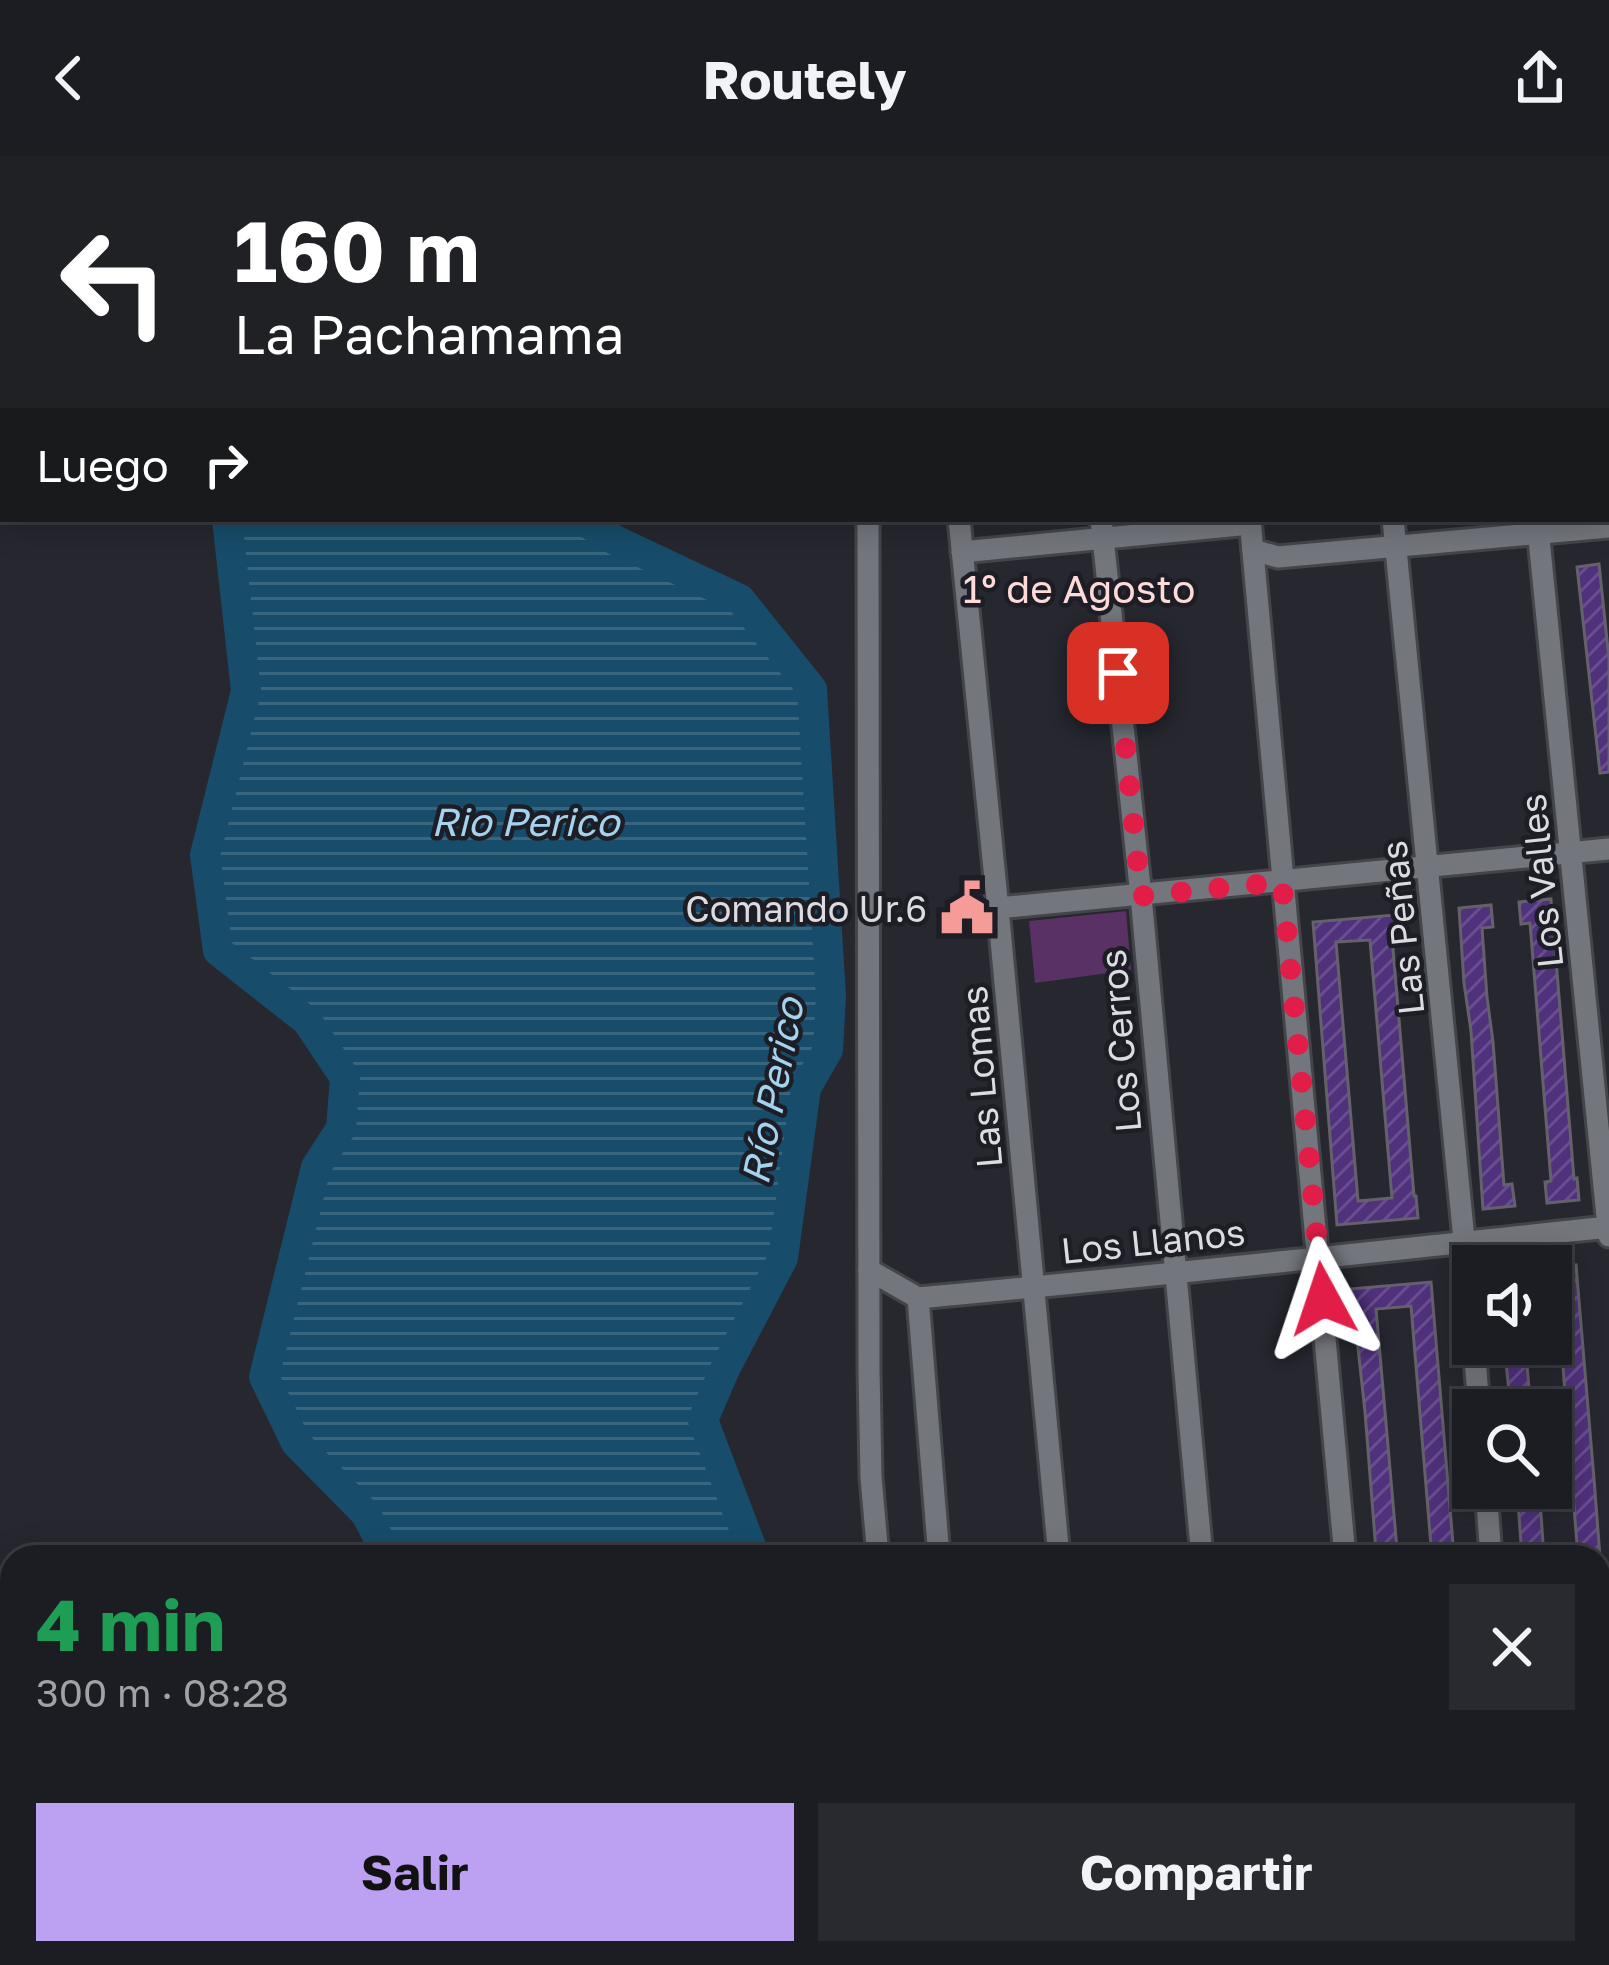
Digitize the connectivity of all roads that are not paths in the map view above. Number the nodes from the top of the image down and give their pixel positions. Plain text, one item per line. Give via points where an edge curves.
1 (868, 522) edge
2 (959, 522) edge
3 (1250, 522) edge
4 (1394, 522) edge
5 (1537, 526) edge
6 (1609, 527) edge
7 (1102, 529) edge
8 (1396, 547) junction
9 (1253, 550) junction
10 (962, 552) junction
11 (1609, 849) edge
12 (1571, 852) junction
13 (1429, 866) junction
14 (1282, 882) junction
15 (1141, 896) junction
16 (998, 908) junction
17 (1609, 1230) edge
18 (1466, 1242) junction
19 (1466, 1245) edge
20 (1319, 1256) junction
21 (869, 1270) junction
22 (1174, 1274) junction
23 (1033, 1287) junction
24 (918, 1298) junction
25 (1488, 1509) edge
26 (877, 1545) edge
27 (938, 1545) edge
28 (1058, 1545) edge
29 (1201, 1545) edge
30 (1344, 1545) edge
31 (1490, 1545) edge

1 - 21 street
2 - 10 street, Las Lomas
3 - 7 street
3 - 9 street
4 - 8 street, Las Peñas
5 - 6 street
5 - 8 street
5 - 12 street, Los Valles
7 - 10 street
7 - 15 street, Los Cerros
8 - 9 street via 1278,557
8 - 13 street, Las Peñas
9 - 14 street
10 - 16 street, Las Lomas
11 - 12 street
12 - 13 street
12 - 17 street, Los Valles
13 - 14 street
13 - 18 street, Las Peñas
14 - 15 street
14 - 20 street
15 - 16 street
15 - 22 street, Los Cerros
16 - 23 street, Las Lomas
17 - 18 street, Los Llanos
18 - 19 street, Las Peñas
18 - 20 street, Los Llanos
20 - 22 street, Los Llanos
20 - 30 street
21 - 24 street
21 - 26 street
22 - 23 street, Los Llanos
22 - 29 street, Los Cerros
23 - 24 street, Los Llanos
23 - 28 street, Las Lomas
24 - 27 street
25 - 31 street

